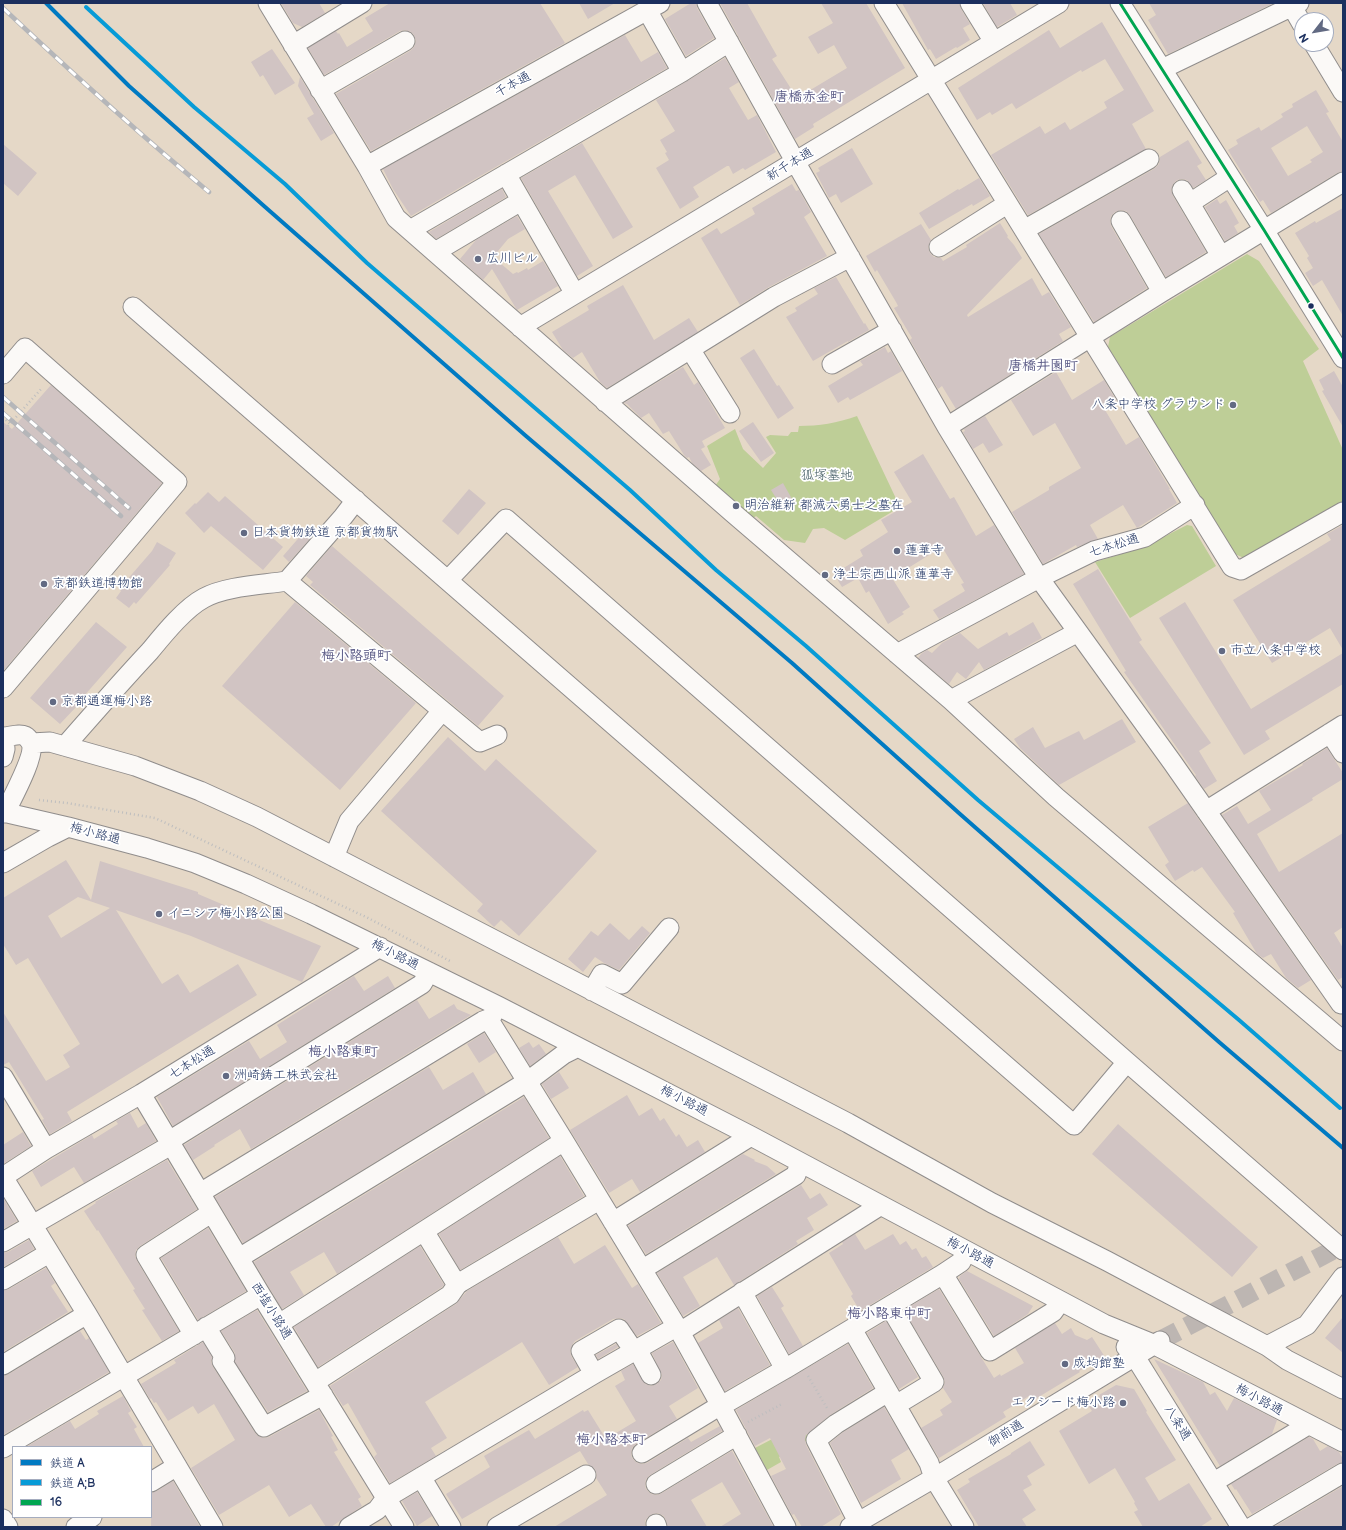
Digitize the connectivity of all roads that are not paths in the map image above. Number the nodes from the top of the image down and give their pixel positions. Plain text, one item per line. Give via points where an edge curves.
1 (268, 3) edge
2 (362, 3) edge
3 (707, 3) edge
4 (884, 3) edge
5 (970, 3) edge
6 (1059, 3) edge
7 (1120, 3) edge
8 (1294, 4) edge
9 (654, 6) edge
10 (405, 41) dead end
11 (729, 42) junction
12 (994, 42) junction
13 (293, 45) junction
14 (1319, 52) edge
15 (1162, 69) junction
16 (682, 72) junction
17 (931, 80) junction
18 (320, 90) junction
19 (1343, 92) edge
20 (1149, 159) dead end
21 (795, 162) junction
22 (367, 166) junction
23 (506, 174) junction
24 (1230, 177) junction
25 (1343, 182) edge
26 (521, 201) junction
27 (1008, 204) junction
28 (1120, 221) dead end
29 (410, 230) junction
30 (1024, 230) junction
31 (1264, 230) junction
32 (939, 247) dead end
33 (435, 252) junction
34 (1221, 256) junction
35 (850, 257) junction
36 (1162, 292) junction
37 (576, 294) junction
38 (132, 307) dead end
39 (520, 327) junction
40 (892, 330) junction
41 (1090, 337) junction
42 (690, 349) junction
43 (1343, 358) edge
44 (832, 364) dead end
45 (3, 374) edge
46 (605, 402) junction
47 (730, 413) dead end
48 (947, 427) junction
49 (356, 500) junction
50 (1195, 504) junction
51 (1343, 512) edge
52 (1039, 578) junction
53 (448, 580) junction
54 (287, 581) junction
55 (1078, 632) junction
56 (897, 654) junction
57 (3, 688) edge
58 (951, 700) junction
59 (442, 710) junction
60 (1337, 729) edge
61 (497, 735) dead end
62 (4, 737) edge
63 (31, 743) junction
64 (65, 746) junction
65 (1343, 752) edge
66 (3, 757) edge
67 (4, 810) edge
68 (1206, 811) junction
69 (68, 827) junction
70 (334, 857) junction
71 (3, 863) edge
72 (669, 928) dead end
73 (380, 947) junction
74 (429, 972) junction
75 (592, 991) junction
76 (1342, 1003) edge
77 (494, 1013) junction
78 (1325, 1026) junction
79 (1343, 1041) edge
80 (578, 1047) junction
81 (1127, 1062) junction
82 (3, 1077) edge
83 (528, 1081) junction
84 (141, 1094) junction
85 (751, 1136) junction
86 (564, 1141) junction
87 (170, 1143) junction
88 (46, 1149) junction
89 (800, 1162) junction
90 (3, 1177) edge
91 (200, 1194) junction
92 (599, 1200) junction
93 (881, 1205) junction
94 (211, 1213) junction
95 (613, 1222) junction
96 (32, 1225) junction
97 (424, 1231) junction
98 (3, 1242) edge
99 (1343, 1250) edge
100 (966, 1251) junction
101 (49, 1252) junction
102 (239, 1258) junction
103 (643, 1269) junction
104 (943, 1274) junction
105 (1343, 1277) edge
106 (3, 1280) edge
107 (457, 1285) junction
108 (742, 1292) junction
109 (261, 1295) junction
110 (1061, 1301) junction
111 (890, 1307) junction
112 (87, 1314) junction
113 (279, 1324) junction
114 (1104, 1324) junction
115 (678, 1329) junction
116 (852, 1329) junction
117 (200, 1331) junction
118 (1157, 1342) junction
119 (1267, 1346) junction
120 (635, 1350) junction
121 (1134, 1355) junction
122 (3, 1365) edge
123 (792, 1365) junction
124 (594, 1374) junction
125 (651, 1375) dead end
126 (124, 1376) junction
127 (319, 1389) junction
128 (1343, 1389) edge
129 (892, 1399) junction
130 (721, 1406) junction
131 (1308, 1425) junction
132 (735, 1432) junction
133 (1343, 1442) edge
134 (3, 1448) edge
135 (642, 1453) dead end
136 (177, 1466) junction
137 (1343, 1473) edge
138 (586, 1475) dead end
139 (421, 1477) junction
140 (934, 1478) junction
141 (152, 1481) edge
142 (1214, 1482) junction
143 (656, 1484) dead end
144 (386, 1498) junction
145 (90, 1518) edge
146 (3, 1519) edge
147 (854, 1525) edge
148 (8, 1527) edge
149 (76, 1527) edge
150 (213, 1527) edge
151 (349, 1527) edge
152 (404, 1527) edge
153 (450, 1527) edge
154 (497, 1527) edge
155 (786, 1527) edge
156 (964, 1527) edge
157 (1241, 1527) edge
158 (1252, 1527) edge

1 - 13 street
2 - 13 street
3 - 11 street
4 - 17 street
5 - 12 street
6 - 12 street, 新千本通
7 - 15 street
8 - 15 street
9 - 16 street
9 - 22 street, 千本通
10 - 18 street
11 - 16 street
11 - 21 street
12 - 17 street, 新千本通
13 - 18 street
14 - 19 street
15 - 24 street
16 - 23 street
17 - 21 street, 新千本通
17 - 27 street
18 - 22 street
20 - 30 street
21 - 35 street
21 - 37 street, 新千本通
22 - 29 street via 396,218
23 - 26 street
23 - 29 street
24 - 31 street
24 - 34 street via 1186,196
25 - 31 street
26 - 33 street
26 - 37 street
27 - 30 street
27 - 32 street
28 - 36 street
29 - 33 street
30 - 41 street
31 - 34 street
31 - 43 street
33 - 39 street
34 - 36 street
35 - 40 street
35 - 42 street via 774,297
36 - 41 street
37 - 39 street, 新千本通
38 - 49 street
39 - 46 street
40 - 44 street
40 - 48 street
41 - 48 street
41 - 50 street
42 - 46 street
42 - 47 street
45 - 57 street via 25,348 177,482
46 - 56 street
48 - 52 street
49 - 53 street
49 - 54 street
50 - 51 street via 1232,567 1241,570
50 - 52 street, 七本松通 via 1145,537 1094,551
52 - 55 street
52 - 56 street, 七本松通
53 - 81 street via 506,518
53 - 81 street via 1074,1124
54 - 59 street
54 - 64 street via 226,590 198,602 172,626
55 - 58 street
55 - 68 street
56 - 58 street
58 - 78 street via 1056,796
59 - 61 street via 480,742
59 - 70 street via 348,822
60 - 65 street
60 - 68 street
62 - 63 street via 20,735
62 - 66 street
63 - 64 street via 50,742
63 - 67 street via 30,759
64 - 70 street via 135,766 200,791
67 - 69 street, 梅小路通
68 - 76 street
69 - 71 street
69 - 73 street, 梅小路通 via 195,863
70 - 75 street
72 - 75 street via 622,984 602,974
73 - 74 street, 梅小路通
73 - 84 street, 七本松通
74 - 77 street, 梅小路通
74 - 87 street via 422,984
75 - 119 street via 848,1123 992,1203
76 - 78 street
77 - 80 street, 梅小路通
77 - 83 street
77 - 91 street
78 - 79 street
80 - 83 street via 564,1054
80 - 85 street, 梅小路通
81 - 99 street
82 - 88 street
83 - 86 street
83 - 102 street
84 - 87 street, 西塩小路通
84 - 88 street, 七本松通
85 - 89 street, 梅小路通
85 - 95 street
86 - 92 street
86 - 97 street
87 - 91 street, 西塩小路通
87 - 96 street
88 - 90 street, 七本松通
89 - 93 street, 梅小路通
89 - 103 street via 796,1175
90 - 96 street
91 - 94 street, 西塩小路通
92 - 95 street
92 - 107 street
93 - 100 street, 梅小路通
93 - 108 street
94 - 102 street, 西塩小路通
94 - 117 street via 146,1255
95 - 103 street
96 - 98 street
96 - 101 street
97 - 107 street
97 - 113 street
100 - 104 street via 961,1262
100 - 110 street, 梅小路通
101 - 106 street
101 - 112 street
102 - 109 street, 西塩小路通
103 - 115 street
104 - 110 street via 990,1351 1053,1312
104 - 111 street
105 - 119 street via 1307,1325
107 - 127 street via 447,1298
108 - 115 street
108 - 123 street
109 - 113 street, 西塩小路通
109 - 117 street
110 - 114 street, 梅小路通
111 - 116 street
111 - 129 street via 934,1382
112 - 122 street
112 - 126 street
113 - 127 street, 西塩小路通
114 - 118 street, 梅小路通
114 - 121 street, 八条通
115 - 120 street
115 - 130 street
116 - 123 street
116 - 129 street
117 - 126 street
117 - 127 street via 225,1358 222,1361 264,1427
118 - 121 street, 御前通
118 - 131 street, 梅小路通
119 - 128 street via 1287,1360
120 - 124 street
120 - 124 street via 619,1329 581,1351
120 - 125 street
121 - 140 street, 御前通
121 - 142 street, 八条通
123 - 130 street
124 - 139 street
126 - 134 street
126 - 136 street
127 - 144 street, 西塩小路通
129 - 140 street via 929,1463
129 - 147 street via 836,1424 816,1440
130 - 132 street
130 - 135 street
131 - 133 street, 梅小路通
131 - 142 street
132 - 143 street
132 - 155 street
136 - 141 street
136 - 150 street
137 - 158 street
138 - 154 street
139 - 144 street
139 - 153 street
140 - 147 street, 御前通
140 - 156 street
142 - 157 street, 八条通
144 - 151 street via 377,1510
144 - 152 street, 西塩小路通
145 - 149 street
146 - 148 street

